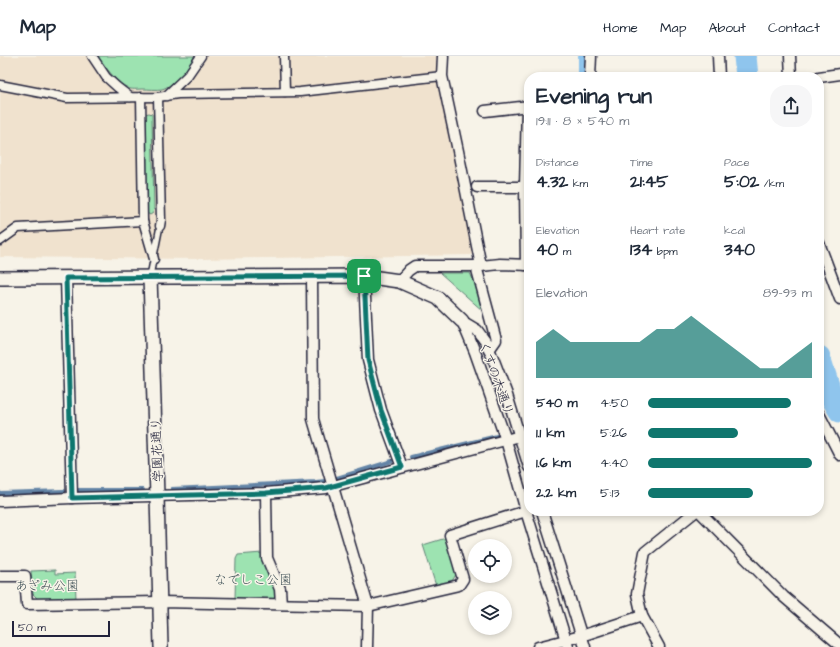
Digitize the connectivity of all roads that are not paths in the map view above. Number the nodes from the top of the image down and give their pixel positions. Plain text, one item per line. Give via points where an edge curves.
1 (92, 56) edge
2 (201, 56) edge
3 (284, 56) edge
4 (443, 56) edge
5 (591, 56) edge
6 (718, 56) edge
7 (790, 56) edge
8 (590, 72) edge
9 (719, 72) edge
10 (791, 72) edge
11 (840, 74) edge
12 (442, 76) junction
13 (824, 76) edge
14 (0, 85) edge
15 (285, 92) junction
16 (130, 97) junction
17 (141, 97) junction
18 (162, 97) junction
19 (524, 106) edge
20 (485, 111) dead end
21 (477, 187) dead end
22 (524, 187) edge
23 (143, 221) junction
24 (160, 226) joint
25 (0, 241) edge
26 (824, 256) edge
27 (154, 258) junction
28 (524, 265) edge
29 (479, 266) junction
30 (312, 276) junction
31 (364, 276) junction
32 (150, 277) junction
33 (0, 278) edge
34 (66, 278) junction
35 (399, 281) junction
36 (840, 299) edge
37 (462, 321) junction
38 (489, 350) junction
39 (824, 424) edge
40 (520, 436) junction
41 (506, 440) junction
42 (524, 450) edge
43 (840, 455) edge
44 (402, 467) junction
45 (333, 486) junction
46 (266, 493) junction
47 (157, 496) junction
48 (72, 498) junction
49 (524, 500) edge
50 (0, 501) edge
51 (524, 511) edge
52 (529, 516) edge
53 (544, 516) edge
54 (690, 516) edge
55 (704, 516) edge
56 (0, 576) edge
57 (160, 602) junction
58 (281, 604) junction
59 (368, 606) junction
60 (642, 616) junction
61 (582, 636) junction
62 (567, 644) edge
63 (840, 645) edge
64 (161, 647) edge
65 (367, 647) edge
66 (538, 647) edge
67 (585, 647) edge
68 (659, 647) edge

1 - 16 street via 106,77
2 - 18 street via 188,75
3 - 15 street
4 - 12 street
5 - 8 street
6 - 9 street
7 - 10 street
11 - 13 street
12 - 15 street
12 - 29 street
14 - 16 street via 67,98
15 - 18 street via 178,94
16 - 17 street
17 - 18 street
17 - 23 street
18 - 24 street
19 - 20 street
21 - 22 street
23 - 25 street via 18,228
23 - 27 street
24 - 27 lane
26 - 36 street
27 - 32 lane
28 - 29 street
29 - 35 street via 415,266
29 - 38 street via 496,340
30 - 31 street
30 - 32 street
30 - 45 street via 313,419
31 - 35 street
31 - 44 street via 368,360 381,410
32 - 34 street
32 - 47 street, 学園花通り
33 - 34 street
34 - 48 street
35 - 37 street via 438,298
37 - 38 street, くすの木通り via 477,330
37 - 41 street, くすの木通り
38 - 40 street, くすの木通り
39 - 43 street
40 - 41 street
40 - 42 street, くすの木通り
41 - 44 street
41 - 49 street, くすの木通り
44 - 45 street
45 - 46 street
45 - 59 street
46 - 47 street
46 - 58 street via 267,558 280,589
47 - 48 street
47 - 57 street, 学園花通り
48 - 50 street
51 - 59 street via 450,535 463,579 459,585
52 - 62 street, くすの木通り
53 - 61 street
54 - 60 street via 645,552 637,594
55 - 63 street via 784,597
56 - 57 street via 25,576 27,604
57 - 58 street
57 - 64 street, 学園花通り
58 - 59 street
59 - 65 street
60 - 61 street
60 - 68 street
61 - 62 street
61 - 67 street
62 - 66 street

